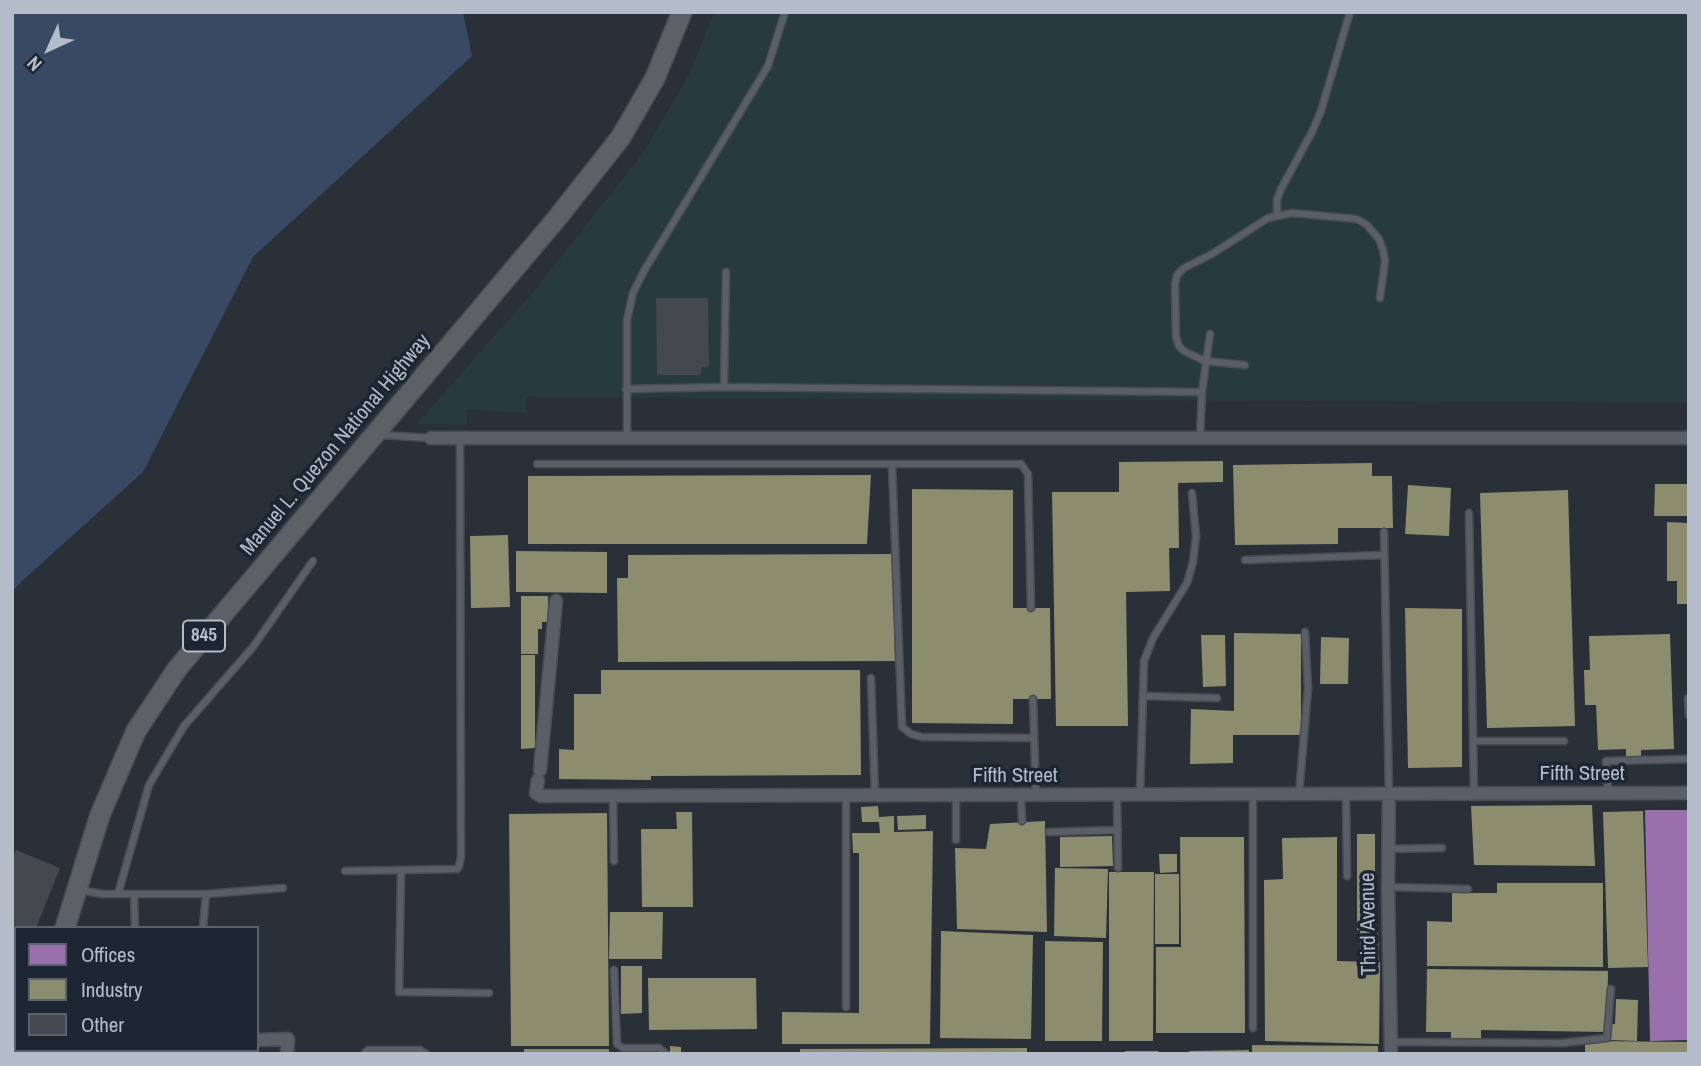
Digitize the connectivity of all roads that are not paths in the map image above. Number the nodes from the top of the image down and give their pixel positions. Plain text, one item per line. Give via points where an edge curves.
1 (682, 12) edge
2 (785, 12) edge
3 (1350, 12) edge
4 (1277, 216) junction
5 (726, 272) dead end
6 (1380, 298) dead end
7 (1210, 334) dead end
8 (1205, 361) junction
9 (1245, 365) dead end
10 (724, 387) junction
11 (626, 389) junction
12 (1202, 392) junction
13 (374, 435) junction
14 (626, 437) junction
15 (431, 438) joint
16 (1200, 438) junction
17 (1689, 438) edge
18 (460, 439) junction
19 (537, 464) dead end
20 (892, 464) junction
21 (1192, 493) dead end
22 (1469, 513) dead end
23 (1384, 532) dead end
24 (1384, 555) junction
25 (1245, 560) dead end
26 (313, 561) dead end
27 (556, 601) dead end
28 (1031, 608) dead end
29 (1305, 632) dead end
30 (871, 678) dead end
31 (1143, 696) junction
32 (1217, 698) dead end
33 (1688, 698) edge
34 (1033, 699) dead end
35 (1689, 715) edge
36 (1034, 738) junction
37 (1473, 741) junction
38 (1564, 741) dead end
39 (1689, 759) edge
40 (1689, 793) edge
41 (1253, 794) junction
42 (1298, 794) junction
43 (1346, 794) junction
44 (1389, 794) junction
45 (1474, 794) junction
46 (1608, 794) junction
47 (846, 795) junction
48 (875, 795) junction
49 (956, 795) junction
50 (1021, 795) junction
51 (1036, 795) junction
52 (1117, 795) junction
53 (1140, 795) junction
54 (612, 796) junction
55 (1022, 821) dead end
56 (1118, 830) junction
57 (1049, 832) dead end
58 (956, 840) dead end
59 (1442, 848) dead end
60 (1387, 849) junction
61 (614, 861) dead end
62 (1118, 868) dead end
63 (401, 870) junction
64 (345, 871) dead end
65 (1347, 876) dead end
66 (1388, 887) junction
67 (284, 888) dead end
68 (1468, 889) dead end
69 (77, 890) junction
70 (118, 894) junction
71 (134, 894) junction
72 (206, 894) junction
73 (66, 926) edge
74 (135, 926) edge
75 (203, 926) edge
76 (614, 970) dead end
77 (1611, 989) dead end
78 (489, 993) dead end
79 (846, 1007) dead end
80 (1253, 1028) dead end
81 (259, 1040) edge
82 (1390, 1048) edge
83 (287, 1054) edge
84 (364, 1054) edge
85 (426, 1054) edge
86 (666, 1054) edge

1 - 13 main road, Manuel L. Quezon National Highway / 845 via 654,78 621,137
2 - 11 lane via 768,66 633,293 627,320
3 - 4 lane via 1321,111 1280,188
4 - 6 lane via 1292,213 1357,219 1367,225 1379,239 1385,261
4 - 8 lane via 1177,275 1176,337 1185,351
5 - 10 lane
7 - 8 lane
8 - 9 lane
8 - 12 lane
10 - 11 lane
10 - 12 lane
11 - 14 lane
12 - 16 lane
13 - 15 lane
13 - 69 main road, Manuel L. Quezon National Highway / 845 via 177,669 136,731 100,815
14 - 16 street
14 - 18 street
15 - 18 street
16 - 17 street
18 - 63 lane via 461,856 457,869
19 - 20 lane
20 - 28 lane via 1025,466
20 - 36 lane via 902,727 922,737
21 - 31 lane via 1193,562 1144,662
22 - 37 lane
23 - 24 lane
24 - 25 lane
24 - 44 lane
26 - 70 lane via 253,647 184,726 156,773
27 - 54 street, Fifth Street via 536,793
29 - 42 lane via 1307,688
30 - 48 lane
31 - 32 lane
31 - 53 lane
33 - 35 lane
34 - 36 lane
36 - 51 lane
37 - 38 lane
37 - 45 lane
39 - 46 lane via 1606,761
40 - 46 street, Fifth Street
41 - 42 street, Fifth Street
41 - 53 street, Fifth Street
41 - 80 lane
42 - 43 street, Fifth Street
43 - 44 street, Fifth Street
43 - 65 lane
44 - 45 street, Fifth Street
44 - 60 street, Third Avenue
45 - 46 street, Fifth Street
47 - 48 street, Fifth Street
47 - 54 street, Fifth Street
47 - 79 lane
48 - 49 street, Fifth Street
49 - 50 street, Fifth Street
49 - 58 lane
50 - 51 street, Fifth Street
50 - 55 lane
51 - 52 street, Fifth Street
52 - 53 street, Fifth Street
52 - 56 lane
54 - 61 lane
56 - 57 lane
56 - 62 lane
59 - 60 lane
60 - 66 street, Third Avenue
63 - 64 lane
63 - 78 lane via 399,992
66 - 68 lane
66 - 82 street, Third Avenue
67 - 72 lane
69 - 70 lane
69 - 73 main road, Manuel L. Quezon National Highway / 845
70 - 71 lane
71 - 72 lane
71 - 74 lane
72 - 75 lane
76 - 86 lane via 617,1044 659,1048
77 - 82 lane via 1608,1038
81 - 83 street via 288,1039
84 - 85 lane via 368,1050 420,1050

